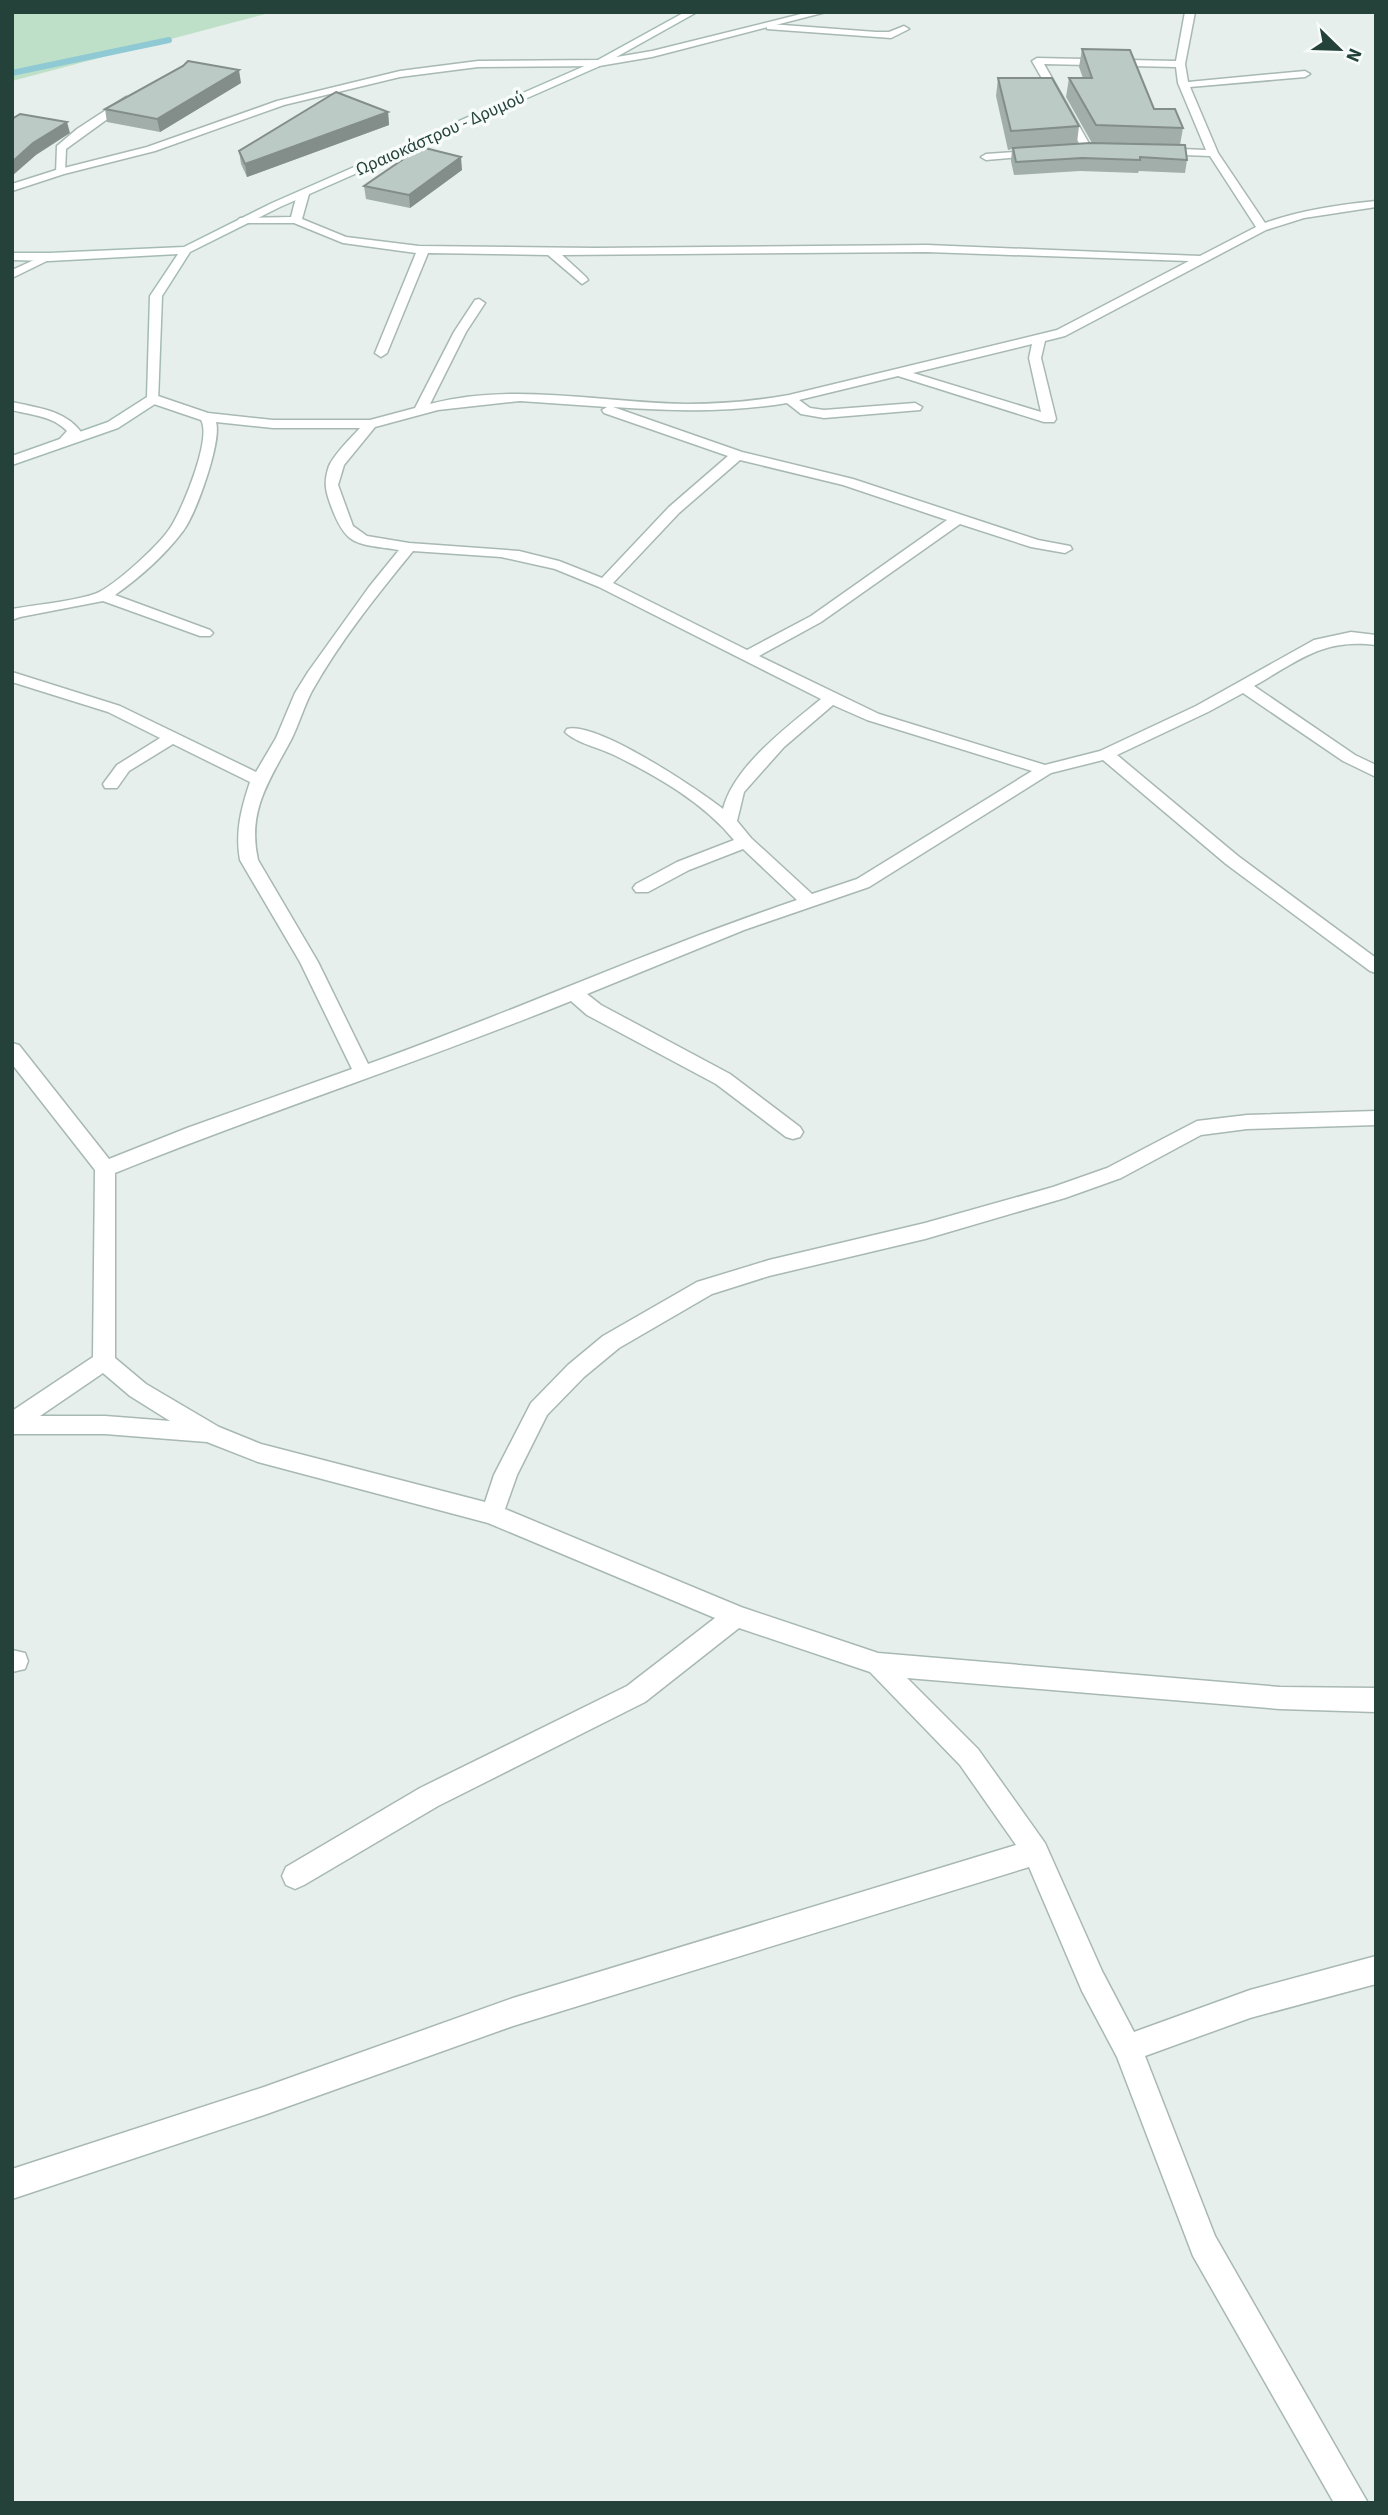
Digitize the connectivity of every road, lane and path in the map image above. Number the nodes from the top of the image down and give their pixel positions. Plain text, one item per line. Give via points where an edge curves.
1 (692, 12) edge
2 (821, 12) edge
3 (1190, 12) edge
4 (801, 18) junction
5 (770, 27) junction
6 (808, 29) junction
7 (904, 29) dead end
8 (599, 63) junction
9 (1180, 64) junction
10 (1304, 74) dead end
11 (1184, 85) junction
12 (138, 95) edge
13 (1076, 150) edge
14 (1088, 150) junction
15 (1122, 150) edge
16 (1147, 150) edge
17 (1050, 152) edge
18 (1213, 153) junction
19 (986, 156) dead end
20 (60, 172) junction
21 (12, 188) edge
22 (303, 194) junction
23 (1376, 204) edge
24 (244, 220) junction
25 (296, 220) junction
26 (1262, 228) junction
27 (186, 250) junction
28 (423, 250) junction
29 (552, 252) junction
30 (12, 256) edge
31 (49, 257) junction
32 (1201, 259) junction
33 (12, 275) edge
34 (582, 280) dead end
35 (479, 303) dead end
36 (1039, 340) junction
37 (381, 353) dead end
38 (896, 372) junction
39 (789, 398) junction
40 (153, 399) junction
41 (587, 403) junction
42 (12, 406) edge
43 (915, 407) dead end
44 (420, 410) junction
45 (206, 417) junction
46 (370, 424) junction
47 (64, 442) junction
48 (737, 455) junction
49 (12, 461) edge
50 (958, 519) junction
51 (409, 547) junction
52 (1065, 549) dead end
53 (604, 584) junction
54 (104, 596) junction
55 (13, 612) edge
56 (205, 633) dead end
57 (1376, 640) edge
58 (748, 656) junction
59 (12, 677) edge
60 (1242, 685) junction
61 (831, 698) junction
62 (573, 732) dead end
63 (173, 737) junction
64 (1106, 754) junction
65 (1045, 770) junction
66 (1376, 772) edge
67 (259, 780) junction
68 (111, 784) dead end
69 (728, 821) junction
70 (745, 842) junction
71 (642, 888) dead end
72 (810, 902) junction
73 (1376, 967) edge
74 (573, 994) junction
75 (12, 1050) edge
76 (363, 1072) junction
77 (1376, 1118) edge
78 (793, 1132) dead end
79 (105, 1169) junction
80 (104, 1360) junction
81 (12, 1424) edge
82 (211, 1434) junction
83 (492, 1514) junction
84 (736, 1615) junction
85 (878, 1664) junction
86 (1376, 1700) edge
87 (1036, 1852) junction
88 (295, 1876) dead end
89 (1376, 1970) edge
90 (1128, 2049) junction
91 (12, 2184) edge
92 (1352, 2503) edge

1 - 8 street, Ωραιοκάστρου - Δρυμού
2 - 4 street
3 - 9 street
4 - 5 street
4 - 6 street
5 - 6 street
5 - 8 street
6 - 7 street via 876,36
8 - 20 street via 501,63 400,74 315,94 151,149
8 - 22 street, Ωραιοκάστρου - Δρυμού
9 - 11 street
9 - 14 street via 1037,61
10 - 11 street
11 - 18 street
12 - 20 street via 61,148
13 - 14 street
14 - 15 street
16 - 18 street
17 - 19 street
18 - 26 street
20 - 21 street
22 - 24 street, Ωραιοκάστρου - Δρυμού
22 - 25 street
23 - 26 street via 1305,213
24 - 25 street
24 - 27 street, Ωραιοκάστρου - Δρυμού
25 - 28 street via 344,240
26 - 32 street
27 - 31 street
27 - 40 street via 156,296
28 - 29 street
28 - 37 street
29 - 32 street via 942,249
29 - 34 street
30 - 31 street
31 - 33 street
32 - 36 street via 1061,333
35 - 44 street
36 - 38 street
36 - 38 street via 1035,358 1049,419
38 - 39 street
39 - 41 street via 716,409
39 - 43 street via 806,411 824,414
40 - 45 street
40 - 47 street via 113,425
41 - 44 street via 520,397
41 - 48 street
42 - 47 street via 71,426 74,432
44 - 46 street
45 - 46 street via 274,424
45 - 54 street via 211,425 208,455 178,528 128,579
46 - 51 street via 337,464 331,485 353,535
47 - 49 street
48 - 50 street via 848,482
48 - 53 street via 674,510
50 - 52 street
50 - 58 street via 816,619
51 - 53 street via 505,554 552,564
51 - 67 street via 316,672
53 - 58 street
54 - 55 street
54 - 56 street
57 - 60 street via 1352,637 1319,643
58 - 61 street
59 - 63 street via 114,709
60 - 64 street
60 - 66 street
61 - 65 street via 873,717
61 - 69 street via 778,744 736,791
62 - 69 street via 647,763
63 - 67 street
63 - 68 street via 123,768
64 - 65 street
64 - 73 street via 1232,860
65 - 72 street via 863,883
67 - 76 street via 245,841 249,860 309,962
69 - 70 street
70 - 71 street
70 - 72 street
72 - 74 street via 738,926
74 - 76 street
74 - 78 street via 594,1010 723,1079
75 - 79 street
76 - 79 street
77 - 83 street via 1197,1128 1114,1173 1058,1193 705,1288 611,1342 539,1409
79 - 80 street
80 - 81 street
80 - 82 street via 138,1390
81 - 82 street via 105,1425
82 - 83 street via 258,1453
83 - 84 street
84 - 85 street
84 - 88 street via 636,1695 429,1797
85 - 86 street via 1280,1698
85 - 87 street via 970,1757
87 - 90 street
87 - 91 street via 513,2012
89 - 90 street via 1174,2028
90 - 92 street via 1204,2245

